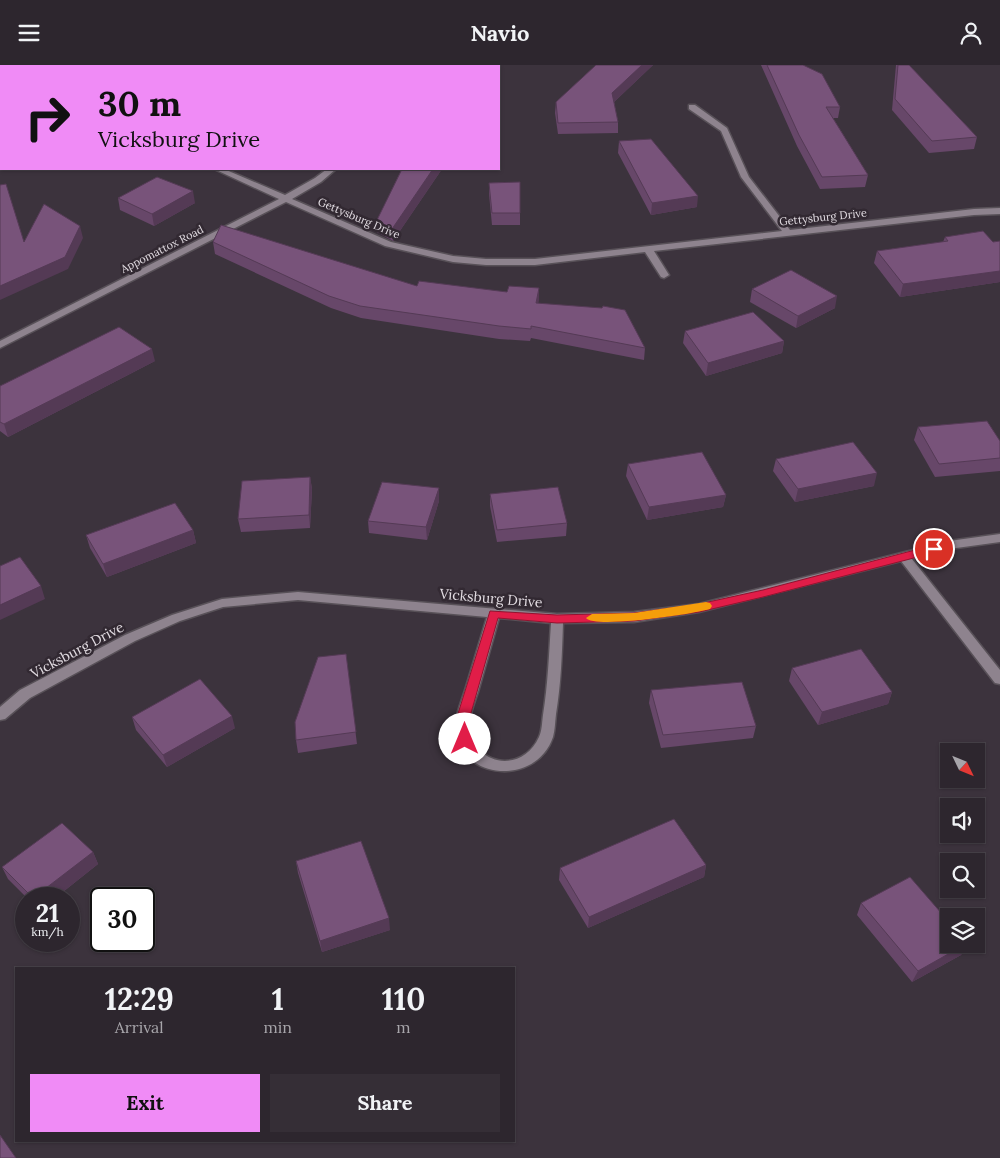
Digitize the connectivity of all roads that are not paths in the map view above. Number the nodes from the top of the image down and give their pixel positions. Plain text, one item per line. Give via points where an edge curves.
1 (692, 107) dead end
2 (220, 170) edge
3 (331, 170) edge
4 (285, 199) junction
5 (1000, 211) edge
6 (787, 232) junction
7 (648, 249) junction
8 (664, 275) dead end
9 (0, 345) edge
10 (1000, 537) edge
11 (903, 556) junction
12 (494, 614) junction
13 (557, 619) junction
14 (1000, 679) edge
15 (0, 715) edge

1 - 6 street via 724,130 745,177
2 - 4 street, Gettysburg Drive
3 - 4 street, Appomattox Road
4 - 7 street, Gettysburg Drive via 388,244 453,259 535,262
4 - 9 street, Appomattox Road
5 - 6 street, Gettysburg Drive
6 - 7 street, Gettysburg Drive
7 - 8 street
10 - 11 street, Vicksburg Drive
11 - 13 street, Vicksburg Drive via 699,608 634,617
11 - 14 street
12 - 13 street, Vicksburg Drive
12 - 13 street via 463,720 465,739 472,753 488,764 504,767 526,761 546,737 554,687
12 - 15 street, Vicksburg Drive via 298,595 222,603 130,638 25,694

